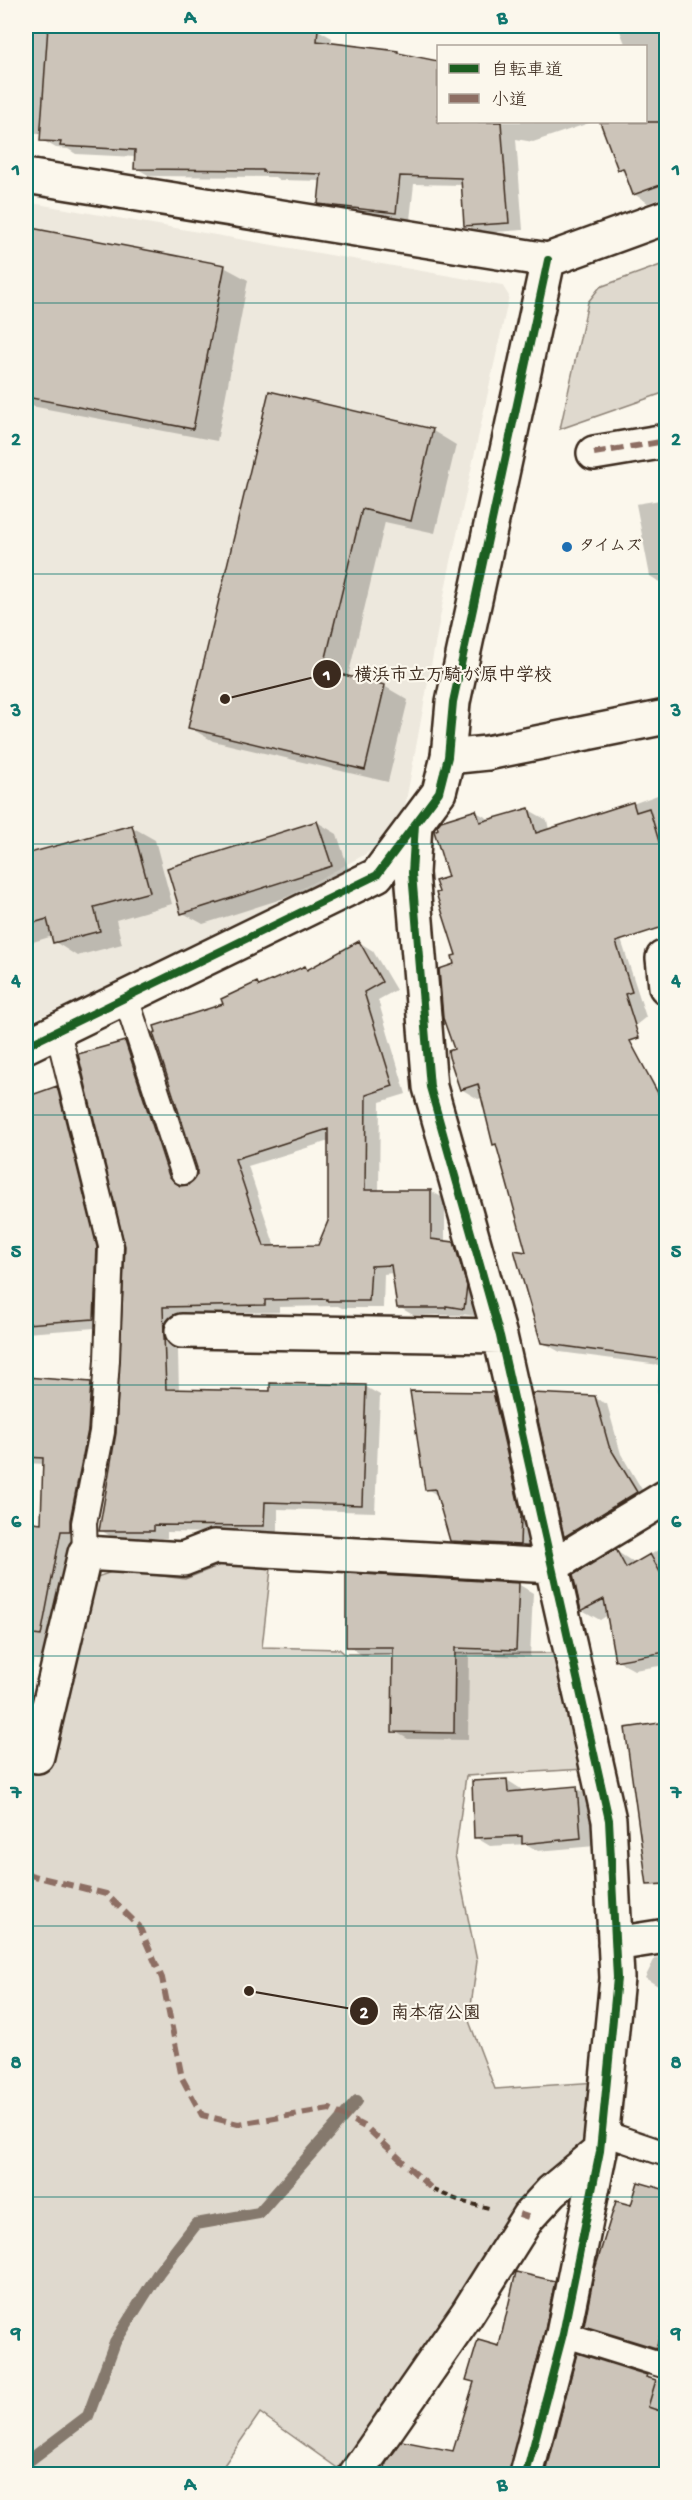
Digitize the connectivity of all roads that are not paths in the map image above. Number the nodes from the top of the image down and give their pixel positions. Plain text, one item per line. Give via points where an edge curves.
1 (26, 176) edge
2 (666, 217) edge
3 (548, 260) junction
4 (666, 441) edge
5 (594, 453) dead end
6 (666, 717) edge
7 (448, 757) junction
8 (415, 825) junction
9 (666, 958) edge
10 (666, 987) edge
11 (126, 999) junction
12 (58, 1032) junction
13 (26, 1046) edge
14 (183, 1172) dead end
15 (182, 1331) dead end
16 (500, 1336) junction
17 (666, 1497) edge
18 (85, 1553) junction
19 (552, 1566) junction
20 (37, 1756) dead end
21 (666, 1936) edge
22 (615, 1944) junction
23 (600, 2142) junction
24 (666, 2154) edge
25 (563, 2334) junction
26 (666, 2366) edge
27 (356, 2475) edge
28 (526, 2475) edge

1 - 3 street
2 - 3 street
3 - 7 street via 453,702
4 - 5 street
6 - 7 street via 487,753
7 - 8 street via 439,792
8 - 11 street via 377,874
8 - 16 street via 412,873 430,1087
9 - 10 street
11 - 12 street
11 - 14 lane
12 - 13 street
12 - 18 lane via 111,1246 102,1432 84,1523
15 - 16 street
16 - 19 street
17 - 19 street
18 - 19 street via 183,1559 214,1547
18 - 20 street
19 - 22 street via 609,1820
21 - 22 street
22 - 23 street via 617,1978
23 - 24 lane
23 - 25 street
23 - 27 street via 528,2217 467,2314
25 - 26 lane
25 - 28 street

